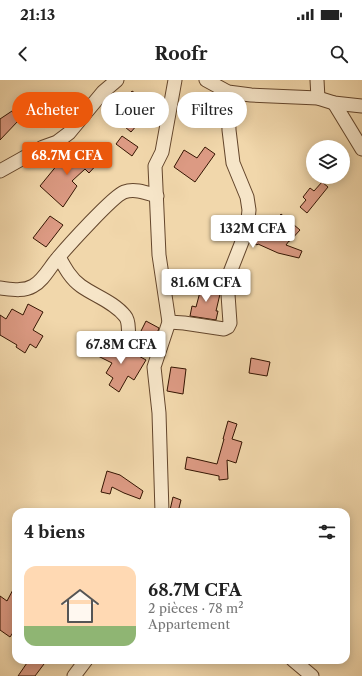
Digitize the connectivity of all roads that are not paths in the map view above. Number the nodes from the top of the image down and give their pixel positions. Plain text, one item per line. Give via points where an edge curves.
1 (117, 80) edge
2 (175, 80) edge
3 (206, 80) edge
4 (317, 80) edge
5 (228, 92) edge
6 (247, 94) edge
7 (318, 98) junction
8 (334, 103) junction
9 (362, 106) edge
10 (229, 128) edge
11 (362, 149) edge
12 (0, 171) edge
13 (157, 196) junction
14 (59, 257) junction
15 (0, 288) edge
16 (169, 322) junction
17 (160, 348) junction
18 (162, 508) edge
19 (83, 664) edge
20 (297, 664) edge
21 (74, 676) edge
22 (312, 676) edge

1 - 12 street via 103,92 69,133 57,142
2 - 13 street via 162,152 155,166
3 - 5 street
4 - 7 street
6 - 7 street
7 - 8 street
8 - 9 street
8 - 11 street
10 - 16 street via 233,163 247,197 249,210 247,229 227,280 230,323 224,329
13 - 14 street via 136,190 124,192 106,207
13 - 16 street via 159,255
14 - 15 street via 33,286 13,290
14 - 17 street via 70,275 81,286 124,315 128,320 131,339
16 - 17 street
17 - 18 street via 154,367 159,413
19 - 21 street
20 - 22 street

